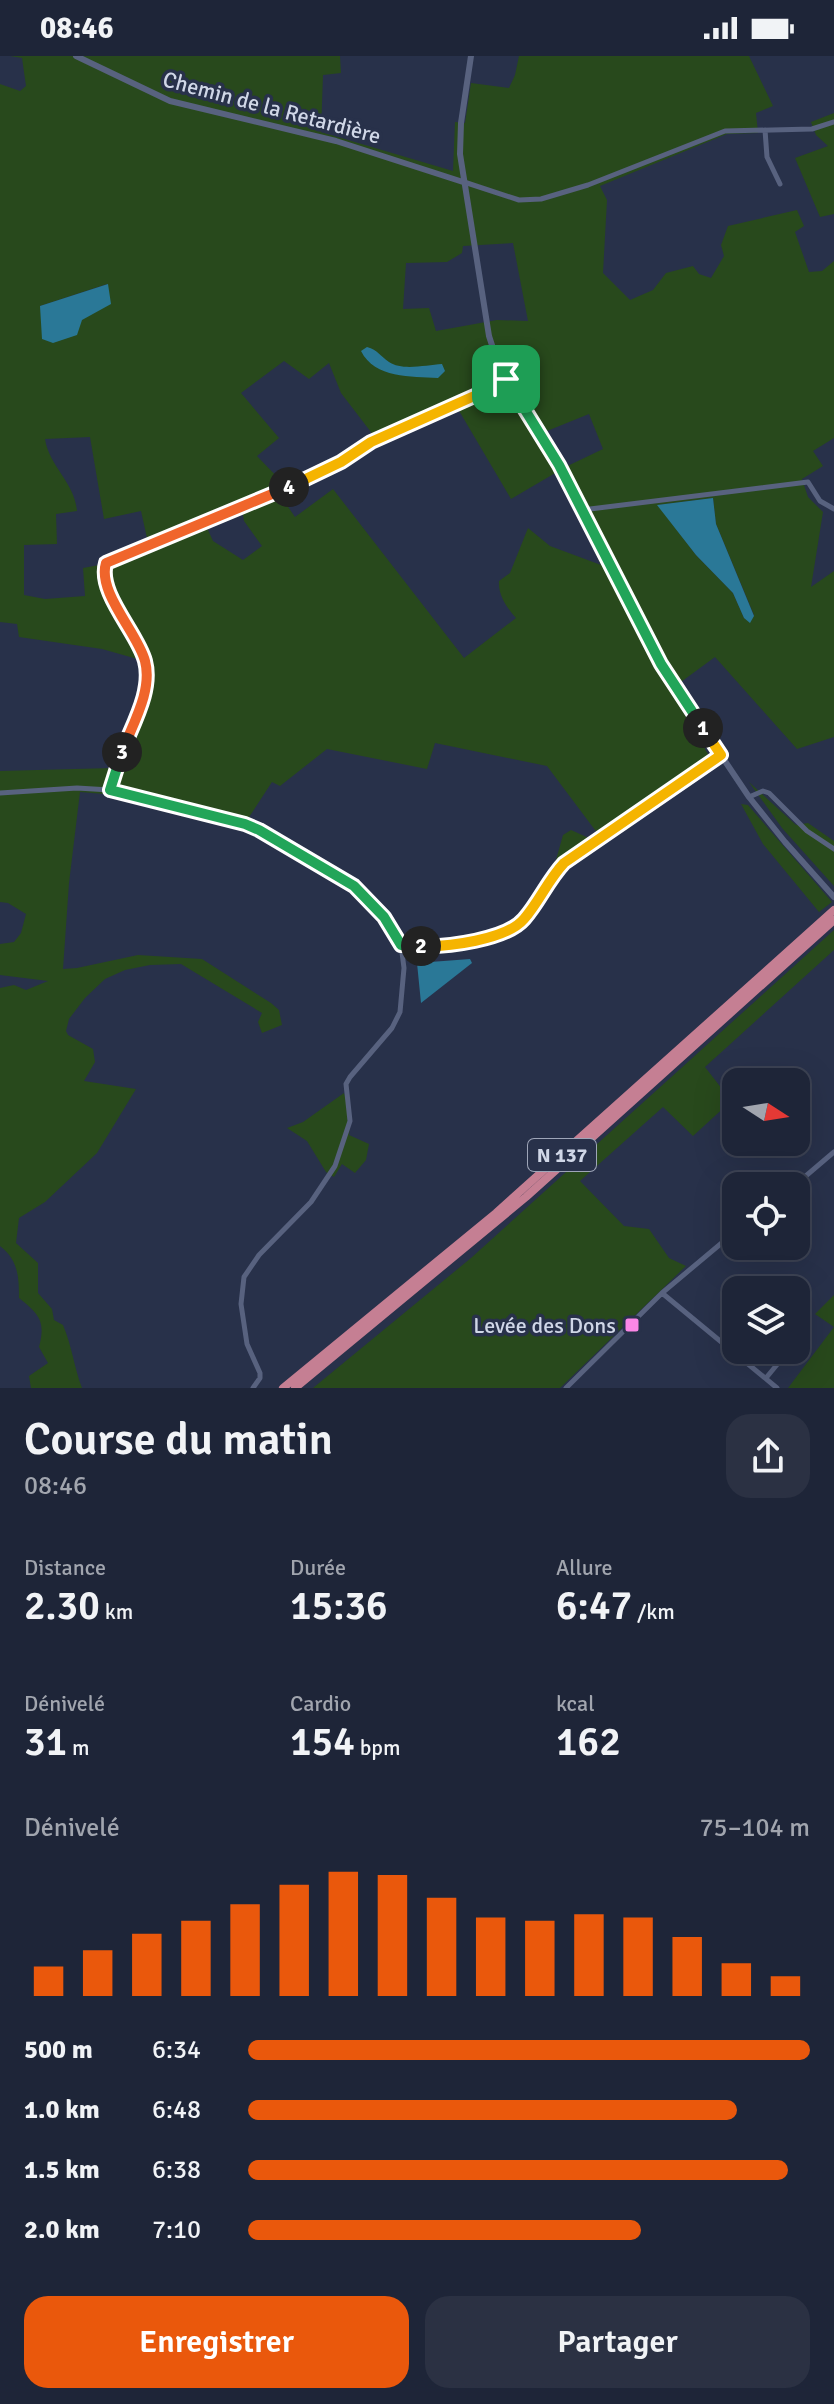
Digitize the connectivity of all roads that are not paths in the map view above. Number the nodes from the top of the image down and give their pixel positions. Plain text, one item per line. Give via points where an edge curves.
1 (76, 56) edge
2 (471, 56) edge
3 (834, 122) edge
4 (765, 130) junction
5 (463, 182) junction
6 (780, 184) dead end
7 (506, 379) junction
8 (834, 509) edge
9 (582, 510) junction
10 (721, 755) junction
11 (110, 790) junction
12 (0, 793) edge
13 (749, 797) junction
14 (834, 849) edge
15 (832, 894) edge
16 (834, 910) edge
17 (834, 920) edge
18 (401, 945) junction
19 (834, 1152) edge
20 (810, 1172) edge
21 (722, 1243) edge
22 (662, 1293) junction
23 (778, 1364) edge
24 (766, 1378) junction
25 (253, 1388) edge
26 (283, 1388) edge
27 (295, 1388) edge
28 (566, 1388) edge
29 (777, 1388) edge

1 - 5 street, Chemin de la Retardière via 170,101 336,141
2 - 5 street via 460,135
3 - 4 street via 812,129
4 - 5 street via 725,131 541,199 519,200
4 - 6 street via 767,157
5 - 7 street via 490,344
7 - 9 street
7 - 11 street via 371,442 314,476 106,563 106,581 145,661 142,703
8 - 9 street via 820,501 808,482
9 - 10 street via 661,664
10 - 13 street
10 - 18 street via 564,863 519,924 457,945
11 - 12 street
11 - 18 street via 259,830 354,886 384,917
13 - 14 street via 769,793
13 - 15 street
16 - 26 highway, N 137 via 496,1213
17 - 27 highway, N 137 via 526,1197
18 - 25 street via 400,1012 346,1084 350,1121 335,1166 311,1202 244,1277 241,1304 247,1344 260,1373
19 - 20 street
21 - 22 street
22 - 24 street
22 - 28 street
23 - 24 street
24 - 29 street

